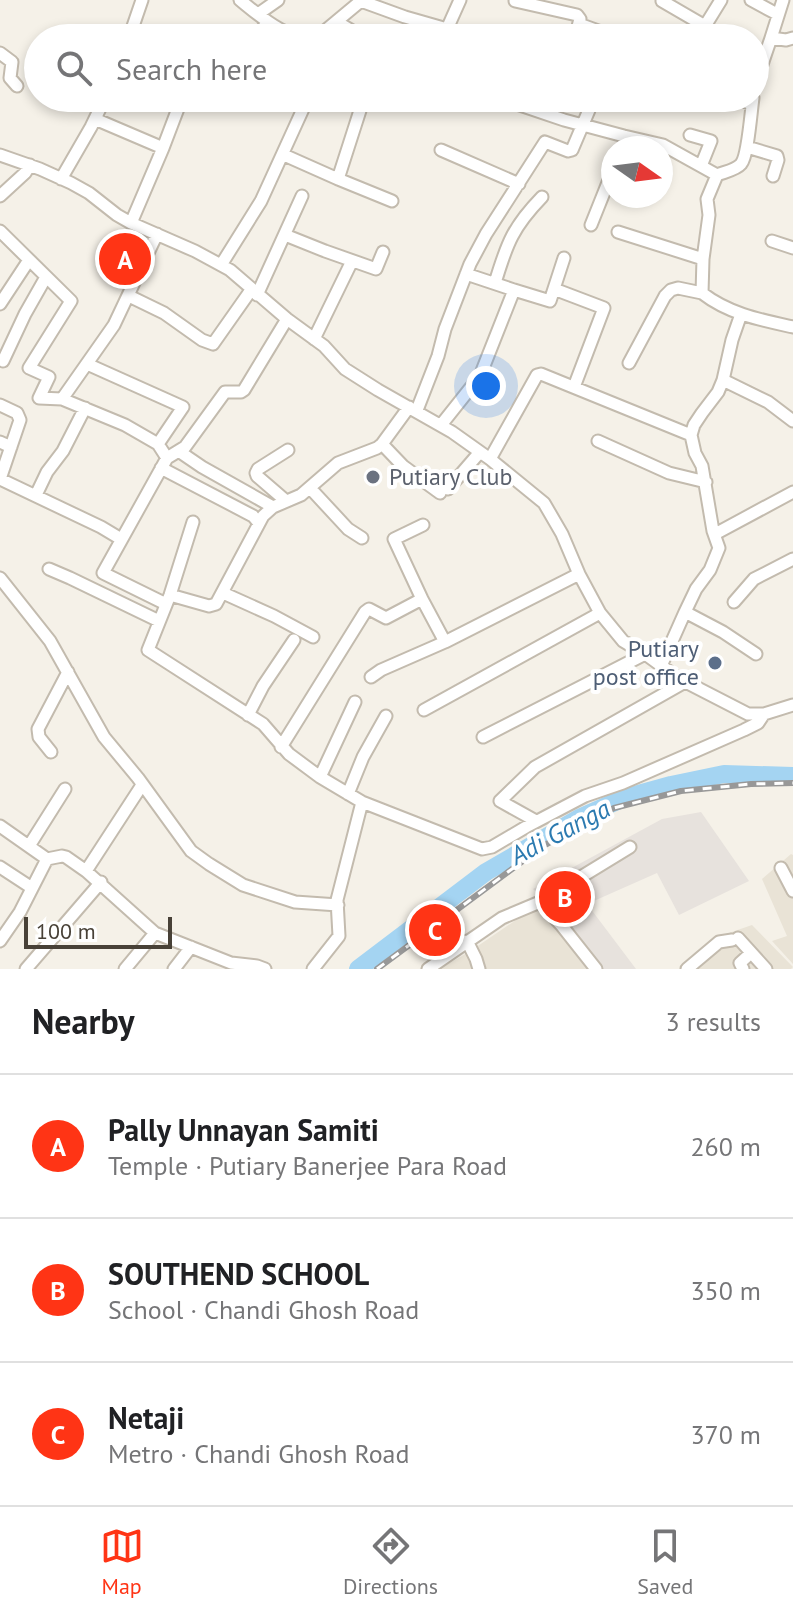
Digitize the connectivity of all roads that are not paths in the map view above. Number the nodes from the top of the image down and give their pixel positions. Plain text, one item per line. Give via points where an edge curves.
1 (142, 0) edge
2 (278, 0) edge
3 (460, 0) edge
4 (501, 0) edge
5 (516, 0) edge
6 (721, 0) edge
7 (751, 0) edge
8 (783, 0) edge
9 (244, 1) edge
10 (362, 1) edge
11 (662, 1) edge
12 (777, 14) junction
13 (263, 18) junction
14 (337, 22) junction
15 (134, 24) edge
16 (261, 24) edge
17 (274, 24) edge
18 (334, 24) edge
19 (340, 24) edge
20 (422, 24) edge
21 (449, 24) edge
22 (579, 24) edge
23 (702, 24) edge
24 (706, 24) edge
25 (771, 38) junction
26 (793, 38) edge
27 (769, 44) edge
28 (0, 53) edge
29 (17, 86) dead end
30 (98, 112) edge
31 (177, 112) edge
32 (302, 112) edge
33 (360, 112) edge
34 (538, 112) edge
35 (587, 112) edge
36 (751, 112) edge
37 (95, 119) junction
38 (583, 125) junction
39 (690, 135) dead end
40 (608, 136) edge
41 (747, 147) junction
42 (163, 148) junction
43 (441, 150) dead end
44 (673, 151) edge
45 (0, 155) edge
46 (284, 155) junction
47 (30, 165) junction
48 (701, 166) junction
49 (717, 175) junction
50 (773, 176) dead end
51 (61, 179) junction
52 (338, 179) junction
53 (519, 184) junction
54 (0, 196) edge
55 (302, 196) dead end
56 (542, 197) dead end
57 (601, 200) edge
58 (392, 201) dead end
59 (131, 223) junction
60 (591, 225) dead end
61 (0, 231) edge
62 (618, 232) dead end
63 (157, 234) junction
64 (285, 235) junction
65 (772, 241) dead end
66 (793, 248) edge
67 (383, 252) dead end
68 (564, 258) dead end
69 (703, 259) junction
70 (29, 260) junction
71 (352, 261) junction
72 (221, 265) junction
73 (466, 274) junction
74 (46, 277) junction
75 (495, 283) junction
76 (554, 289) junction
77 (514, 290) junction
78 (254, 292) junction
79 (702, 293) junction
80 (129, 296) junction
81 (0, 304) edge
82 (741, 314) junction
83 (287, 319) junction
84 (793, 327) edge
85 (314, 339) junction
86 (3, 361) dead end
87 (629, 363) dead end
88 (87, 364) junction
89 (723, 380) junction
90 (574, 387) junction
91 (62, 399) junction
92 (0, 405) edge
93 (85, 408) junction
94 (413, 408) junction
95 (792, 419) edge
96 (441, 425) junction
97 (691, 435) junction
98 (598, 441) dead end
99 (6, 444) edge
100 (158, 444) junction
101 (382, 444) junction
102 (288, 450) dead end
103 (180, 452) junction
104 (485, 455) junction
105 (164, 463) junction
106 (706, 482) junction
107 (310, 488) junction
108 (793, 492) edge
109 (36, 495) junction
110 (286, 501) junction
111 (273, 507) junction
112 (193, 522) dead end
113 (258, 522) junction
114 (423, 525) dead end
115 (715, 534) junction
116 (362, 538) dead end
117 (121, 539) junction
118 (793, 559) edge
119 (49, 569) dead end
120 (579, 574) junction
121 (0, 578) edge
122 (223, 593) junction
123 (168, 599) junction
124 (422, 599) junction
125 (734, 602) dead end
126 (685, 612) junction
127 (600, 613) junction
128 (159, 621) junction
129 (313, 637) dead end
130 (294, 640) dead end
131 (445, 642) junction
132 (645, 654) junction
133 (756, 654) dead end
134 (661, 666) junction
135 (68, 672) junction
136 (371, 677) dead end
137 (685, 682) junction
138 (355, 702) dead end
139 (793, 705) edge
140 (424, 710) dead end
141 (764, 714) junction
142 (248, 715) junction
143 (386, 716) dead end
144 (483, 737) dead end
145 (281, 747) junction
146 (51, 752) dead end
147 (320, 777) junction
148 (142, 785) junction
149 (65, 789) dead end
150 (348, 794) junction
151 (362, 802) junction
152 (536, 821) junction
153 (0, 826) edge
154 (29, 846) junction
155 (630, 847) dead end
156 (47, 859) junction
157 (0, 867) edge
158 (781, 868) dead end
159 (86, 871) junction
160 (101, 882) junction
161 (32, 888) junction
162 (793, 891) edge
163 (540, 902) junction
164 (338, 903) junction
165 (155, 933) junction
166 (0, 941) edge
167 (467, 941) junction
168 (191, 947) junction
169 (751, 953) junction
170 (228, 966) edge
171 (26, 969) edge
172 (125, 969) edge
173 (174, 969) edge
174 (265, 969) edge
175 (313, 969) edge
176 (428, 969) edge
177 (479, 969) edge
178 (596, 969) edge
179 (687, 969) edge
180 (743, 969) edge
181 (766, 969) edge

1 - 15 street
2 - 13 street
3 - 21 street
4 - 5 street
5 - 22 street via 574,14
6 - 24 street
7 - 12 street
8 - 12 street
9 - 13 street
10 - 14 street
10 - 20 street
11 - 23 street
12 - 25 street
13 - 16 street
13 - 17 street
14 - 18 street
14 - 19 street
25 - 26 street
25 - 27 street
28 - 29 street via 12,62 10,78
30 - 37 street
31 - 42 street
32 - 46 street
33 - 52 street
34 - 38 street
35 - 38 street
36 - 41 street
37 - 42 street
37 - 51 street
38 - 40 street
38 - 53 street via 572,150 545,142
39 - 48 street via 711,141
41 - 49 street via 740,166
41 - 50 street via 777,156
42 - 59 street
43 - 53 street
44 - 48 street
45 - 47 street
46 - 52 street
46 - 72 street
47 - 51 street
47 - 54 street
48 - 49 street
49 - 69 street via 707,199
51 - 59 street
52 - 58 street
53 - 73 street
55 - 64 street
56 - 75 street via 513,232
57 - 60 street
59 - 63 street
61 - 70 street
62 - 69 street
63 - 72 street
63 - 80 street
64 - 71 street
64 - 78 street
65 - 66 street
67 - 71 street via 376,269
68 - 76 street
69 - 79 street
70 - 74 street
70 - 81 street
71 - 85 street
72 - 78 street
73 - 75 street
73 - 94 street via 438,356
74 - 86 street
74 - 91 street via 71,301 29,368 49,377 39,398
75 - 77 street
76 - 77 street via 550,301
76 - 90 street via 604,308
77 - 96 street via 480,376
78 - 80 street via 213,344
78 - 83 street
79 - 82 street
79 - 87 street via 671,290
80 - 88 street
82 - 84 street
82 - 89 street
83 - 85 street
83 - 103 street via 244,390 225,392
85 - 94 street via 345,369
88 - 91 street
88 - 100 street via 183,407
89 - 95 street
89 - 97 street
90 - 97 street
90 - 104 street via 537,375
91 - 93 street
92 - 99 street via 20,420
93 - 100 street
93 - 109 street
94 - 96 street
94 - 101 street
96 - 104 street
97 - 106 street
98 - 106 street via 669,473
99 - 109 street via 0,479
100 - 105 street
101 - 104 street via 403,466 444,491
101 - 107 street via 338,463
102 - 110 street via 256,473
103 - 105 street
103 - 111 street
104 - 120 street via 544,503
105 - 113 street
105 - 117 street
106 - 115 street
107 - 110 street
107 - 116 street
108 - 115 street
109 - 117 street
110 - 111 street
111 - 113 street
112 - 123 street
113 - 122 street
114 - 124 street via 394,539
115 - 126 street via 719,548
117 - 123 street via 103,573
118 - 125 street via 754,579
119 - 128 street
120 - 127 street
120 - 131 street
121 - 135 street
122 - 123 street via 209,606
122 - 129 street
123 - 128 street
124 - 131 street
124 - 145 street via 386,618 365,612
126 - 133 street
126 - 134 street
127 - 132 street via 623,641
127 - 140 street
128 - 142 street via 148,650
130 - 142 street
131 - 136 street
132 - 134 street
132 - 144 street
134 - 137 street
135 - 146 street via 38,729
135 - 148 street via 104,737
137 - 141 street via 748,714
137 - 152 street via 535,767 500,801
138 - 147 street
139 - 141 street
141 - 152 street via 744,730
142 - 145 street
143 - 150 street
145 - 147 street
147 - 150 street
148 - 159 street
148 - 164 street via 191,851 225,875 295,902
149 - 154 street
150 - 151 street
151 - 152 street via 482,849
151 - 164 street
153 - 154 street
154 - 156 street
155 - 163 street
156 - 159 street via 62,856
156 - 161 street
157 - 161 street
158 - 162 street
159 - 160 street
160 - 165 street
160 - 171 street
161 - 166 street
163 - 167 street
163 - 178 street
164 - 175 street via 339,936
165 - 168 street
165 - 172 street
167 - 176 street
167 - 177 street
168 - 170 street
168 - 173 street
169 - 179 street via 735,939 719,942
169 - 180 street via 740,963
169 - 181 street
170 - 174 street

